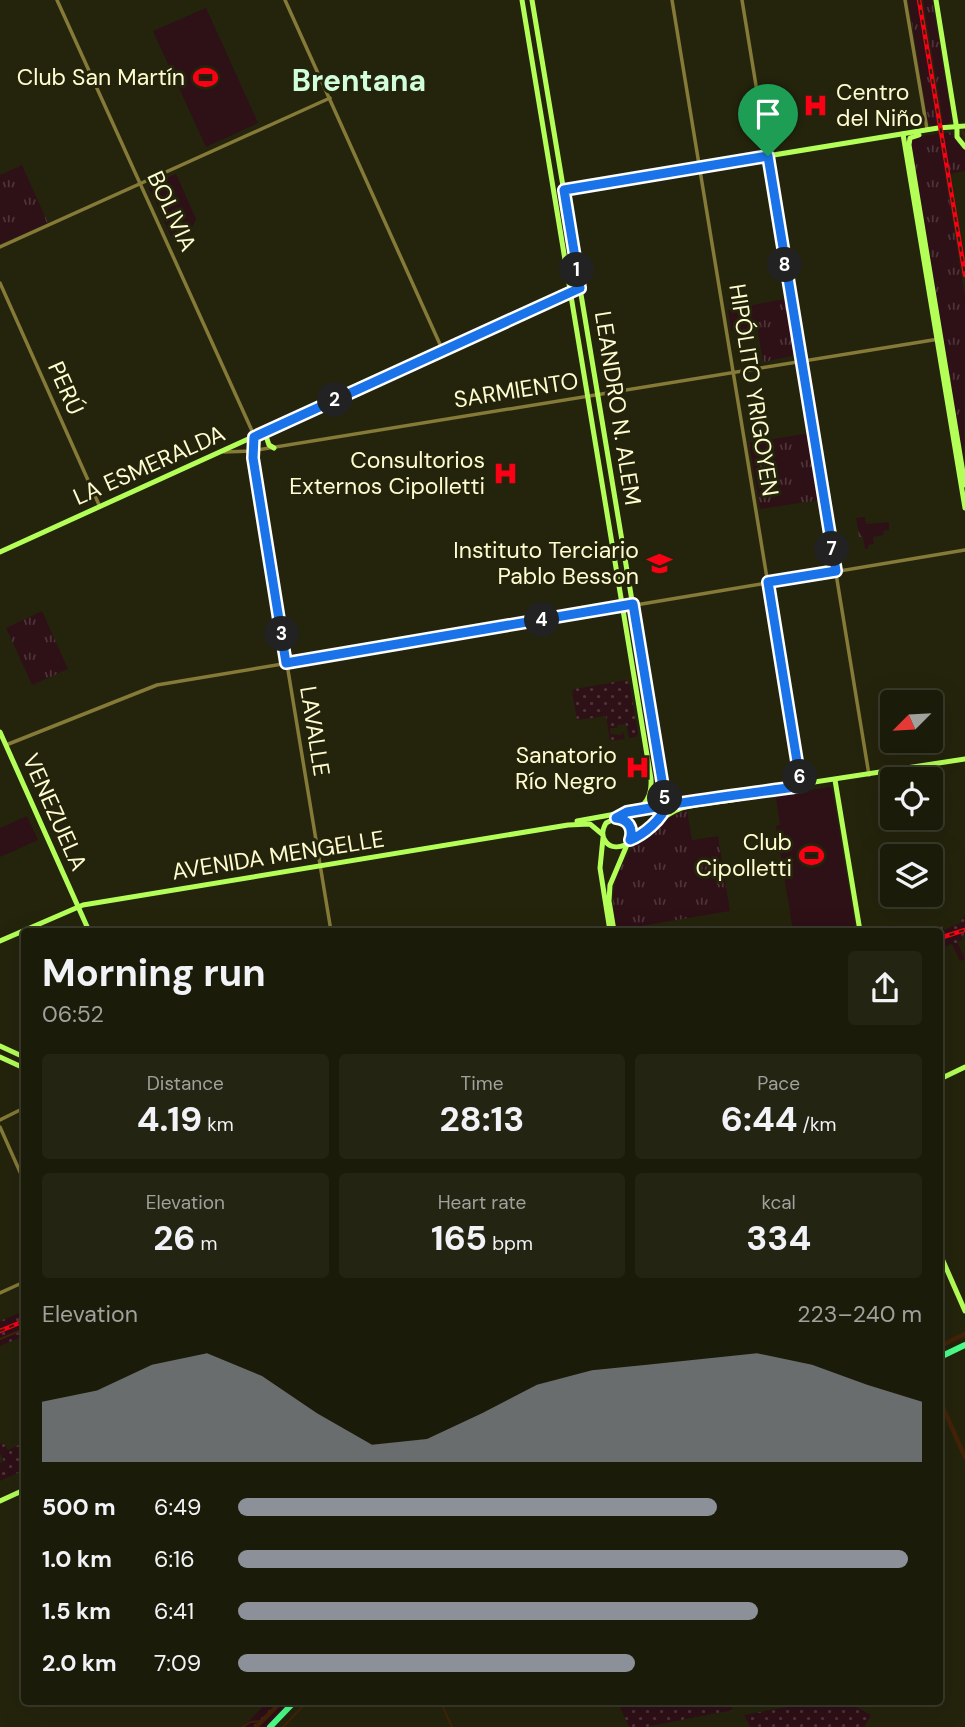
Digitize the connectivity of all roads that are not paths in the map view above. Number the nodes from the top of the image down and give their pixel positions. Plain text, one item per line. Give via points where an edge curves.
1 (57, 0) edge
2 (285, 0) edge
3 (522, 0) edge
4 (533, 0) edge
5 (672, 0) edge
6 (742, 0) edge
7 (905, 0) edge
8 (936, 0) edge
9 (330, 98) junction
10 (965, 128) edge
11 (957, 129) junction
12 (927, 130) junction
13 (906, 135) junction
14 (965, 145) edge
15 (768, 156) junction
16 (700, 167) junction
17 (140, 184) junction
18 (564, 190) junction
19 (554, 191) junction
20 (0, 247) edge
21 (0, 283) edge
22 (580, 288) junction
23 (570, 293) junction
24 (939, 339) junction
25 (443, 351) junction
26 (801, 361) junction
27 (733, 372) junction
28 (598, 394) junction
29 (588, 396) junction
30 (271, 429) junction
31 (254, 437) junction
32 (274, 447) junction
33 (252, 451) junction
34 (221, 452) junction
35 (965, 485) edge
36 (100, 507) junction
37 (965, 508) edge
38 (965, 550) edge
39 (0, 552) edge
40 (836, 571) junction
41 (768, 582) junction
42 (633, 604) junction
43 (622, 606) junction
44 (286, 663) junction
45 (0, 732) edge
46 (6, 745) junction
47 (965, 759) edge
48 (869, 775) junction
49 (835, 780) junction
50 (801, 786) junction
51 (761, 792) junction
52 (666, 805) junction
53 (630, 812) junction
54 (600, 817) junction
55 (615, 818) junction
56 (659, 820) junction
57 (568, 825) junction
58 (592, 825) junction
59 (603, 836) junction
60 (639, 836) junction
61 (629, 841) junction
62 (601, 849) junction
63 (617, 865) junction
64 (320, 866) junction
65 (78, 906) junction
66 (29, 928) edge
67 (88, 928) edge
68 (330, 928) edge
69 (611, 928) edge
70 (612, 928) edge
71 (860, 928) edge
72 (21, 932) edge
73 (0, 941) edge
74 (0, 1046) edge
75 (21, 1056) edge
76 (0, 1057) edge
77 (21, 1067) edge
78 (965, 1067) edge
79 (943, 1078) edge
80 (21, 1109) edge
81 (0, 1119) edge
82 (0, 1127) edge
83 (21, 1174) edge
84 (943, 1261) edge
85 (21, 1283) edge
86 (0, 1293) edge
87 (965, 1311) edge
88 (965, 1345) edge
89 (943, 1356) edge
90 (21, 1491) edge
91 (0, 1501) edge
92 (291, 1705) edge
93 (270, 1727) edge

1 - 17 street, BOLIVIA
2 - 9 street
3 - 19 main road, LEANDRO N. ALEM
4 - 18 main road, LEANDRO N. ALEM
5 - 16 street, HIPÓLITO YRIGOYEN
6 - 15 street
7 - 12 street
8 - 11 main road
9 - 17 street
9 - 25 street
10 - 11 main road
11 - 12 main road
11 - 13 main road
11 - 14 main road via 957,140
12 - 13 main road
13 - 15 main road
13 - 24 main road
13 - 24 main road
15 - 16 main road
15 - 26 street
16 - 18 main road
16 - 27 street, HIPÓLITO YRIGOYEN
17 - 20 street
17 - 31 street, BOLIVIA
18 - 19 main road
18 - 22 main road, LEANDRO N. ALEM
19 - 23 main road, LEANDRO N. ALEM
21 - 36 street, PERÚ
22 - 23 main road, LA ESMERALDA
22 - 28 main road, LEANDRO N. ALEM
23 - 25 main road, LA ESMERALDA
23 - 29 main road, LEANDRO N. ALEM
24 - 26 street, SARMIENTO
24 - 35 main road
24 - 37 main road
25 - 30 main road, LA ESMERALDA
26 - 27 street, SARMIENTO
26 - 40 street
27 - 28 street, SARMIENTO
27 - 41 street, HIPÓLITO YRIGOYEN
28 - 29 street, SARMIENTO
28 - 42 main road, LEANDRO N. ALEM
29 - 32 street, SARMIENTO
29 - 43 main road, LEANDRO N. ALEM
30 - 31 main road, LA ESMERALDA
30 - 32 main road via 267,437
31 - 33 street, LAVALLE
31 - 34 main road, LA ESMERALDA
32 - 33 street, SARMIENTO
33 - 34 street, SARMIENTO
33 - 44 street, LAVALLE
34 - 36 main road, LA ESMERALDA
36 - 39 main road, LA ESMERALDA
38 - 40 street
40 - 41 street
40 - 48 street
41 - 42 street
41 - 50 street, HIPÓLITO YRIGOYEN
42 - 43 street
42 - 52 main road, LEANDRO N. ALEM
43 - 44 street
43 - 53 main road, LEANDRO N. ALEM via 652,785 645,803
44 - 46 street via 152,686
44 - 64 street, LAVALLE
45 - 46 main road, VENEZUELA
46 - 65 main road, VENEZUELA
47 - 48 main road, AVENIDA MENGELLE
48 - 49 main road, AVENIDA MENGELLE
49 - 50 main road, AVENIDA MENGELLE
49 - 71 main road
50 - 51 main road, AVENIDA MENGELLE
51 - 52 main road, AVENIDA MENGELLE
51 - 56 main road, AVENIDA MENGELLE via 687,807
52 - 53 main road, AVENIDA MENGELLE
52 - 56 main road
53 - 54 main road, AVENIDA MENGELLE
53 - 55 main road
54 - 55 main road, AVENIDA MENGELLE
54 - 57 main road, AVENIDA MENGELLE
55 - 59 main road via 604,825
55 - 61 main road via 629,824
56 - 60 main road, AVENIDA MENGELLE
57 - 58 main road, AVENIDA MENGELLE
57 - 64 main road, AVENIDA MENGELLE
58 - 59 main road
58 - 62 main road via 600,836
59 - 61 main road via 614,847
59 - 62 main road
60 - 61 main road, AVENIDA MENGELLE
60 - 63 main road
61 - 63 main road
62 - 69 main road via 600,871
63 - 70 main road via 609,894
64 - 65 main road, AVENIDA MENGELLE
64 - 68 street, LAVALLE
65 - 66 main road, AVENIDA MENGELLE
65 - 67 main road, VENEZUELA
72 - 73 main road, AVENIDA MENGELLE
74 - 75 main road
76 - 77 main road
78 - 79 main road
80 - 81 street
82 - 83 street
84 - 87 main road
85 - 86 street
88 - 89 highway
90 - 91 main road
92 - 93 highway

